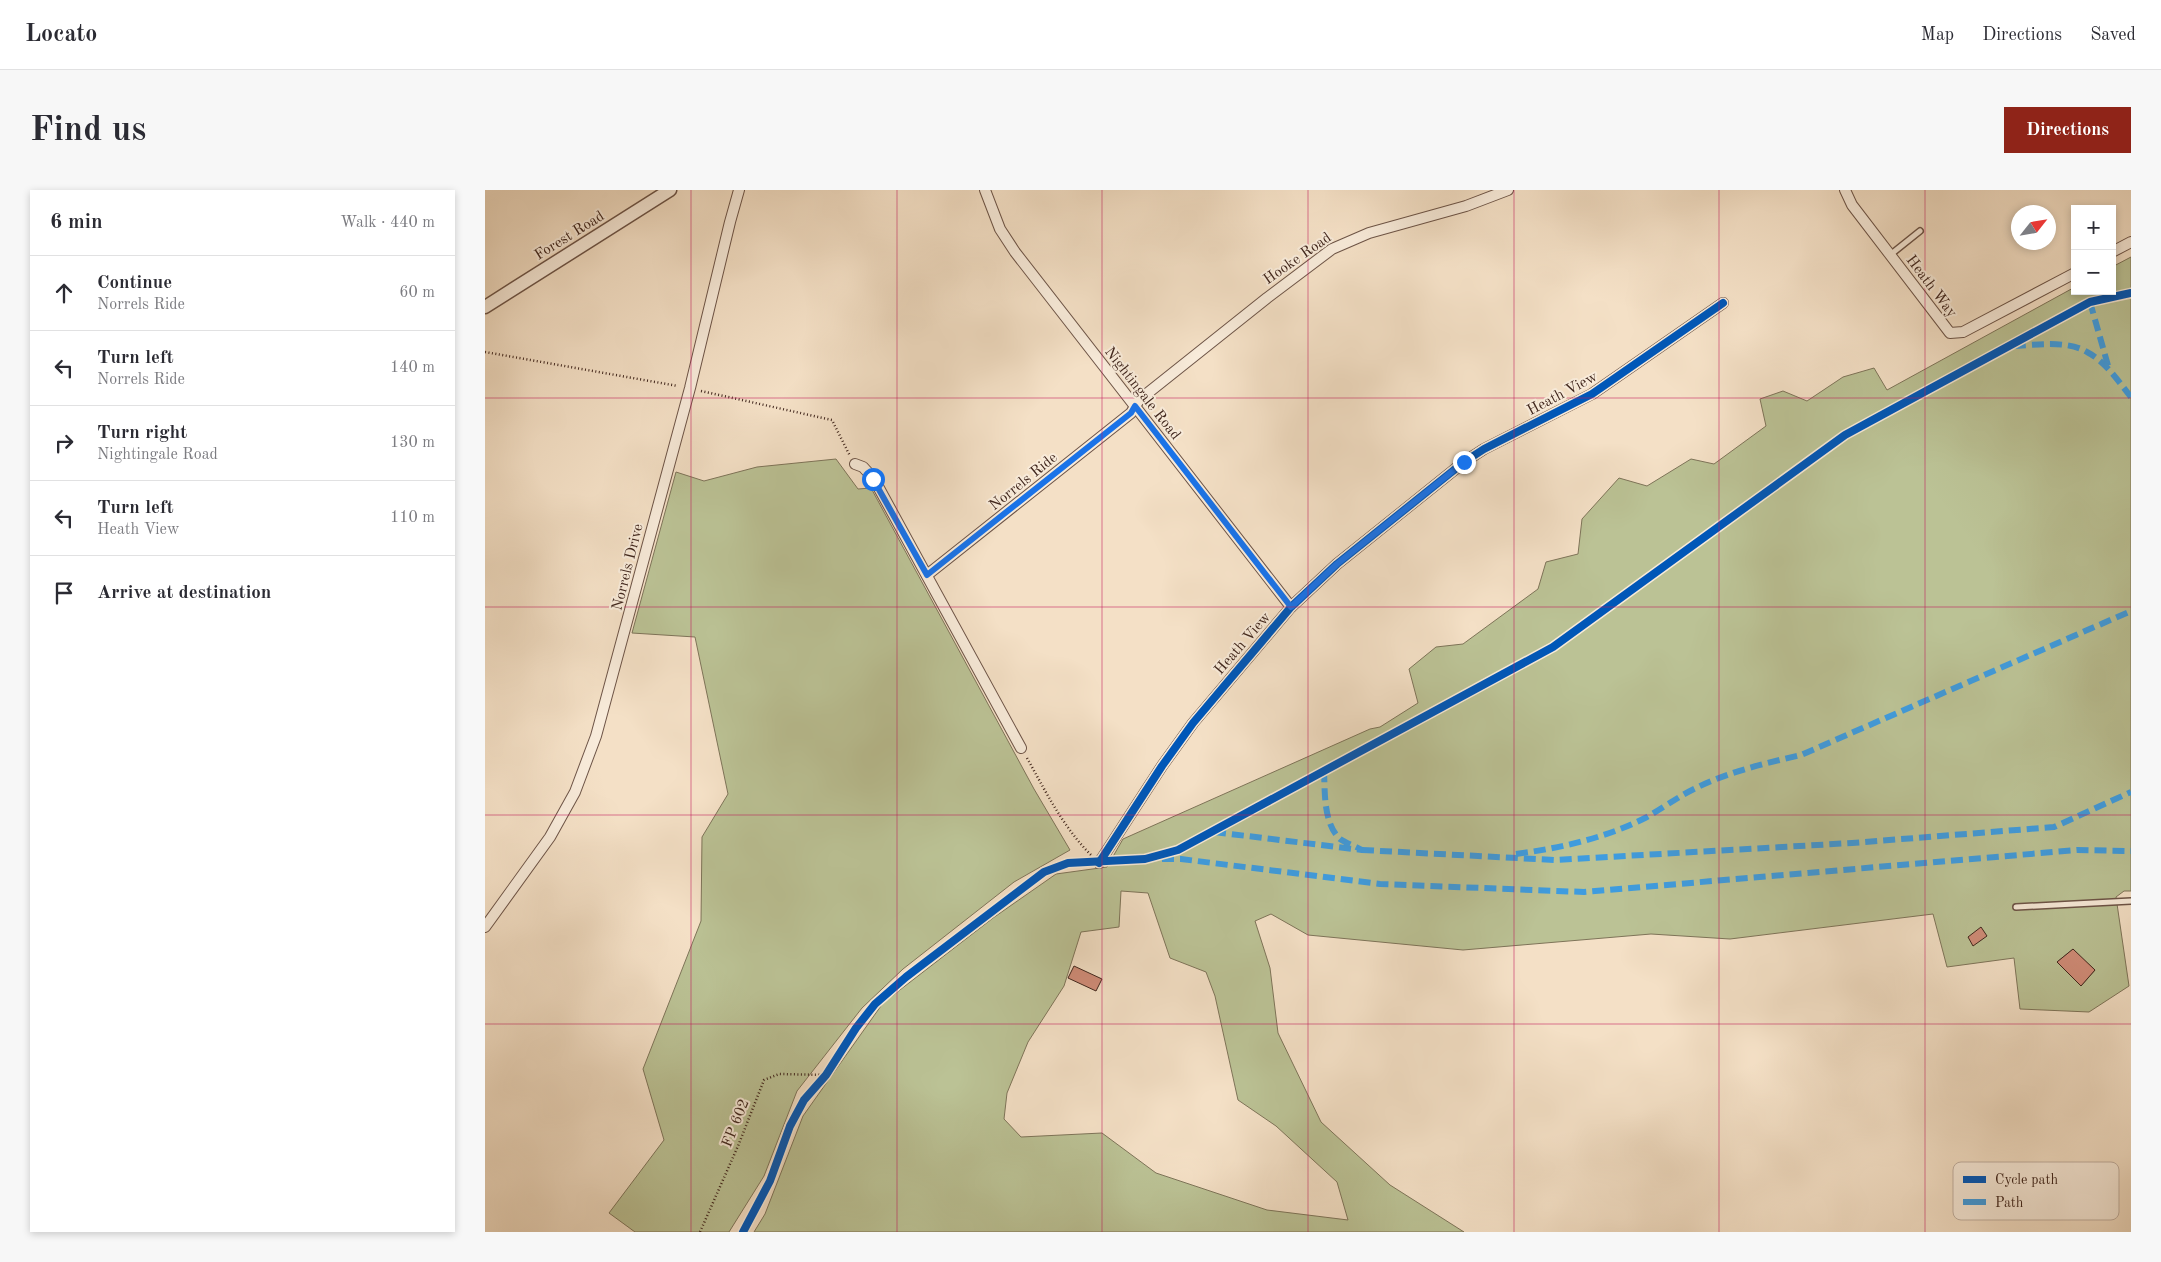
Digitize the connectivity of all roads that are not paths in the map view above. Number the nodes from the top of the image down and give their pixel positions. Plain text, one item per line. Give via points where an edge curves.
1 (670, 190) edge
2 (739, 190) edge
3 (985, 190) edge
4 (1508, 190) edge
5 (1845, 190) edge
6 (1920, 231) dead end
7 (2131, 242) edge
8 (2116, 250) edge
9 (1890, 255) junction
10 (2071, 275) edge
11 (1723, 303) dead end
12 (485, 307) edge
13 (1135, 406) junction
14 (855, 464) dead end
15 (927, 575) junction
16 (1291, 607) junction
17 (1021, 748) road end
18 (1099, 863) road end
19 (2131, 901) edge
20 (2016, 907) dead end
21 (485, 927) edge

1 - 12 street, Forest Road
2 - 21 street, Norrels Drive via 597,736 575,792 550,837
3 - 13 street, Nightingale Road via 1007,240
4 - 13 street, Hooke Road via 1369,233 1332,249
5 - 9 street, Heath Way via 1852,205
6 - 9 lane
7 - 8 street
9 - 10 street, Heath Way via 1946,330 1954,334
11 - 16 street, Heath View via 1592,394 1464,462 1337,564
13 - 15 street, Norrels Ride via 1131,413
13 - 16 street, Nightingale Road
14 - 15 street via 863,467 873,479
15 - 17 street
16 - 18 street, Heath View via 1193,723
19 - 20 lane

